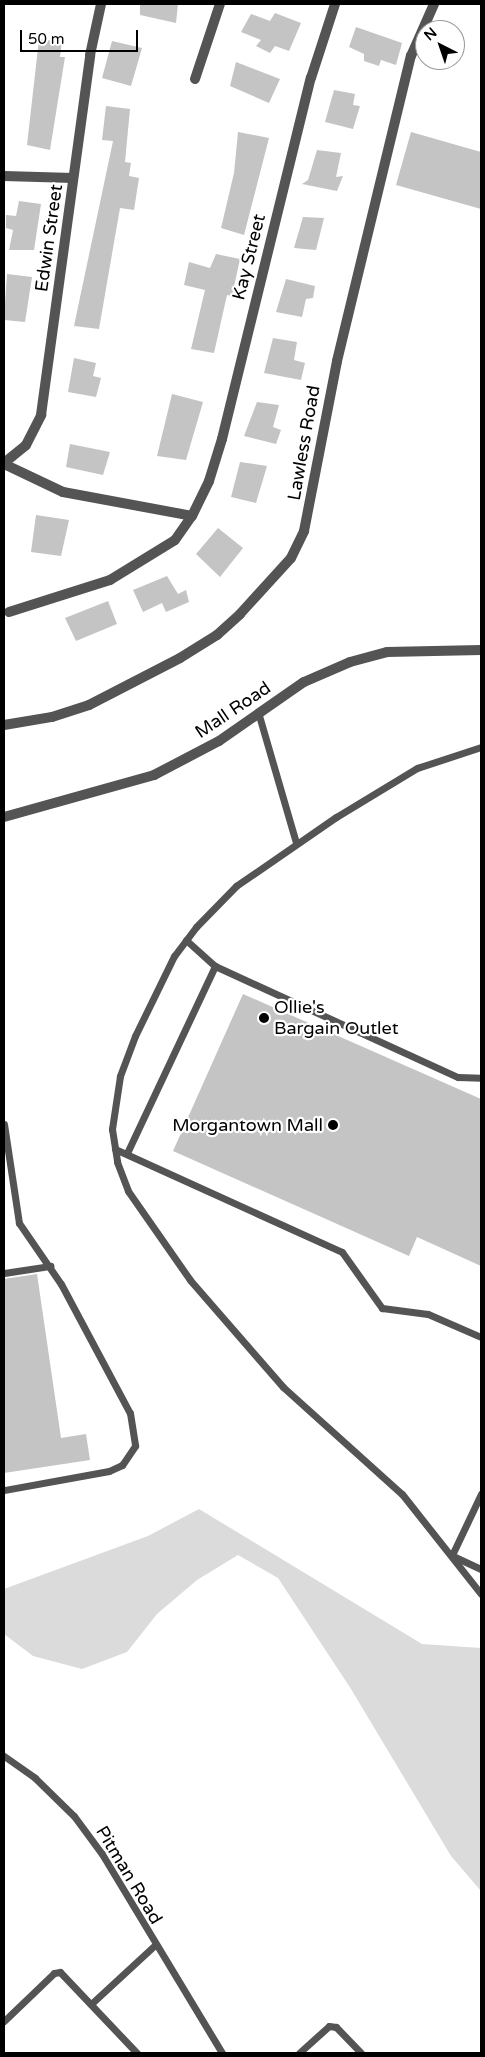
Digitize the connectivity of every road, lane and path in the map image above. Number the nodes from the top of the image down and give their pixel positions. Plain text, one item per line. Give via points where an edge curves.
1 (101, 4) edge
2 (220, 4) edge
3 (335, 4) edge
4 (434, 4) edge
5 (195, 79) dead end
6 (4, 176) edge
7 (73, 178) junction
8 (4, 464) edge
9 (192, 516) junction
10 (9, 612) dead end
11 (481, 650) edge
12 (258, 712) junction
13 (4, 725) edge
14 (481, 747) edge
15 (4, 817) edge
16 (296, 843) junction
17 (186, 940) junction
18 (215, 966) junction
19 (481, 1078) edge
20 (4, 1124) edge
21 (115, 1149) junction
22 (126, 1153) junction
23 (50, 1266) junction
24 (4, 1273) edge
25 (481, 1337) edge
26 (4, 1490) edge
27 (481, 1494) edge
28 (452, 1556) junction
29 (481, 1569) edge
30 (481, 1594) edge
31 (4, 1756) edge
32 (155, 1945) junction
33 (91, 2004) junction
34 (4, 2021) edge
35 (137, 2053) edge
36 (222, 2053) edge
37 (299, 2053) edge
38 (361, 2053) edge

1 - 7 street, Edwin Street
2 - 5 street
3 - 9 street, Kay Street via 311,78 222,439 209,481
4 - 13 street, Lawless Road via 411,56 330,388 304,531 291,558 235,619 180,658 89,706 52,717
6 - 7 street
7 - 8 street, Edwin Street via 41,415 26,445
8 - 9 street via 63,492
9 - 10 street, Kay Street via 175,540 110,580
11 - 12 street, Mall Road via 387,652 350,662 304,682
12 - 15 street, Mall Road via 219,741 154,775
12 - 16 lane
14 - 16 lane via 417,768
16 - 17 lane via 236,886
17 - 18 lane
17 - 21 lane via 156,991 120,1076 112,1129
18 - 19 lane via 458,1077
18 - 22 lane
20 - 23 lane via 19,1223
21 - 22 lane
21 - 28 lane via 128,1191 142,1214 229,1328 283,1387 386,1478
22 - 25 lane via 342,1252 382,1308 428,1314
23 - 24 lane
23 - 26 lane via 130,1413 135,1446 122,1466 109,1471
27 - 28 lane
28 - 29 lane
28 - 30 lane
31 - 32 lane, Pitman Road via 35,1778 74,1816 102,1854
32 - 33 lane
32 - 36 lane, Pitman Road via 204,2030
33 - 34 lane via 60,1972 54,1973
33 - 35 lane
37 - 38 lane via 329,2026 336,2026

